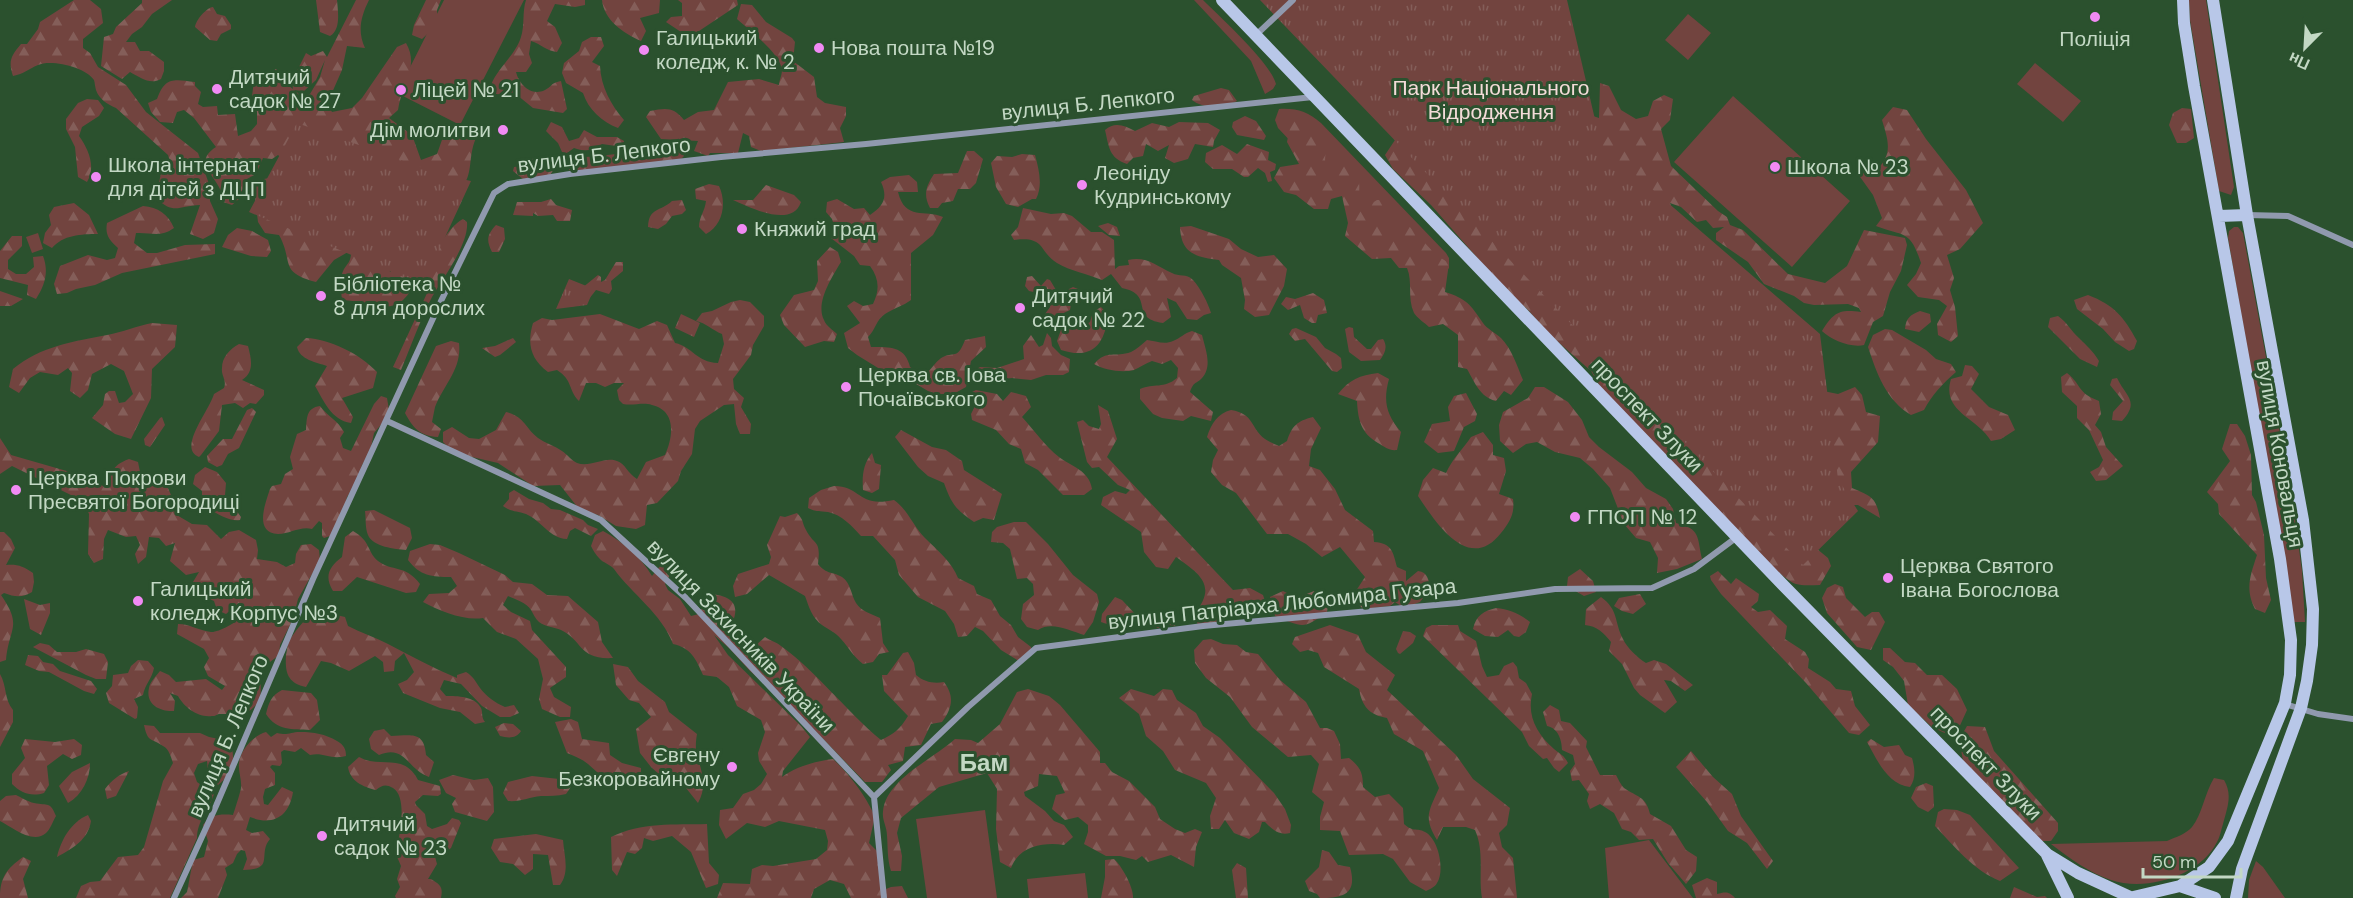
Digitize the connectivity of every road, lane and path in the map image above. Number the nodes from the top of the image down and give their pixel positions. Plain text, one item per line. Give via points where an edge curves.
1 (1222, 0) edge
2 (1293, 0) edge
3 (2183, 0) edge
4 (2213, 0) edge
5 (1256, 35) junction
6 (1313, 97) junction
7 (2247, 215) junction
8 (2219, 216) junction
9 (2353, 245) edge
10 (387, 421) junction
11 (1737, 537) junction
12 (2291, 640) junction
13 (2312, 645) junction
14 (2285, 704) junction
15 (2301, 708) junction
16 (2353, 719) edge
17 (2253, 784) junction
18 (2271, 792) junction
19 (874, 797) junction
20 (2047, 854) junction
21 (2180, 886) junction
22 (174, 898) edge
23 (884, 898) edge
24 (2067, 898) edge
25 (2129, 898) edge
26 (2215, 898) edge
27 (2236, 898) edge

1 - 5 main road, проспект Злуки
2 - 5 street
3 - 8 main road, вулиця Коновальця via 2194,86
4 - 7 main road, вулиця Коновальця
5 - 6 main road, проспект Злуки
6 - 10 street, вулиця Б. Лепкого via 722,157 508,184 494,193 487,204
6 - 11 main road, проспект Злуки
7 - 8 main road
7 - 9 street via 2288,216
7 - 13 main road, вулиця Коновальця via 2303,520 2313,609
8 - 12 main road, вулиця Коновальця
10 - 19 street, вулиця Захисників України via 601,520 686,598
10 - 22 street, вулиця Б. Лепкого via 313,579
11 - 19 street, вулиця Патріарха Любомира Гузара via 1694,569 1652,588 1555,589 1036,648
11 - 20 main road, проспект Злуки
12 - 13 main road
12 - 14 main road, вулиця Коновальця
13 - 15 main road, вулиця Коновальця
14 - 15 street
14 - 17 main road, вулиця Коновальця
15 - 16 street
15 - 18 main road, вулиця Коновальця
17 - 18 main road
17 - 21 main road, вулиця Коновальця via 2220,855
18 - 27 main road, вулиця Коновальця via 2242,869
19 - 23 street
20 - 24 main road, проспект Злуки
20 - 25 main road, проспект Злуки
21 - 25 main road
21 - 26 main road

